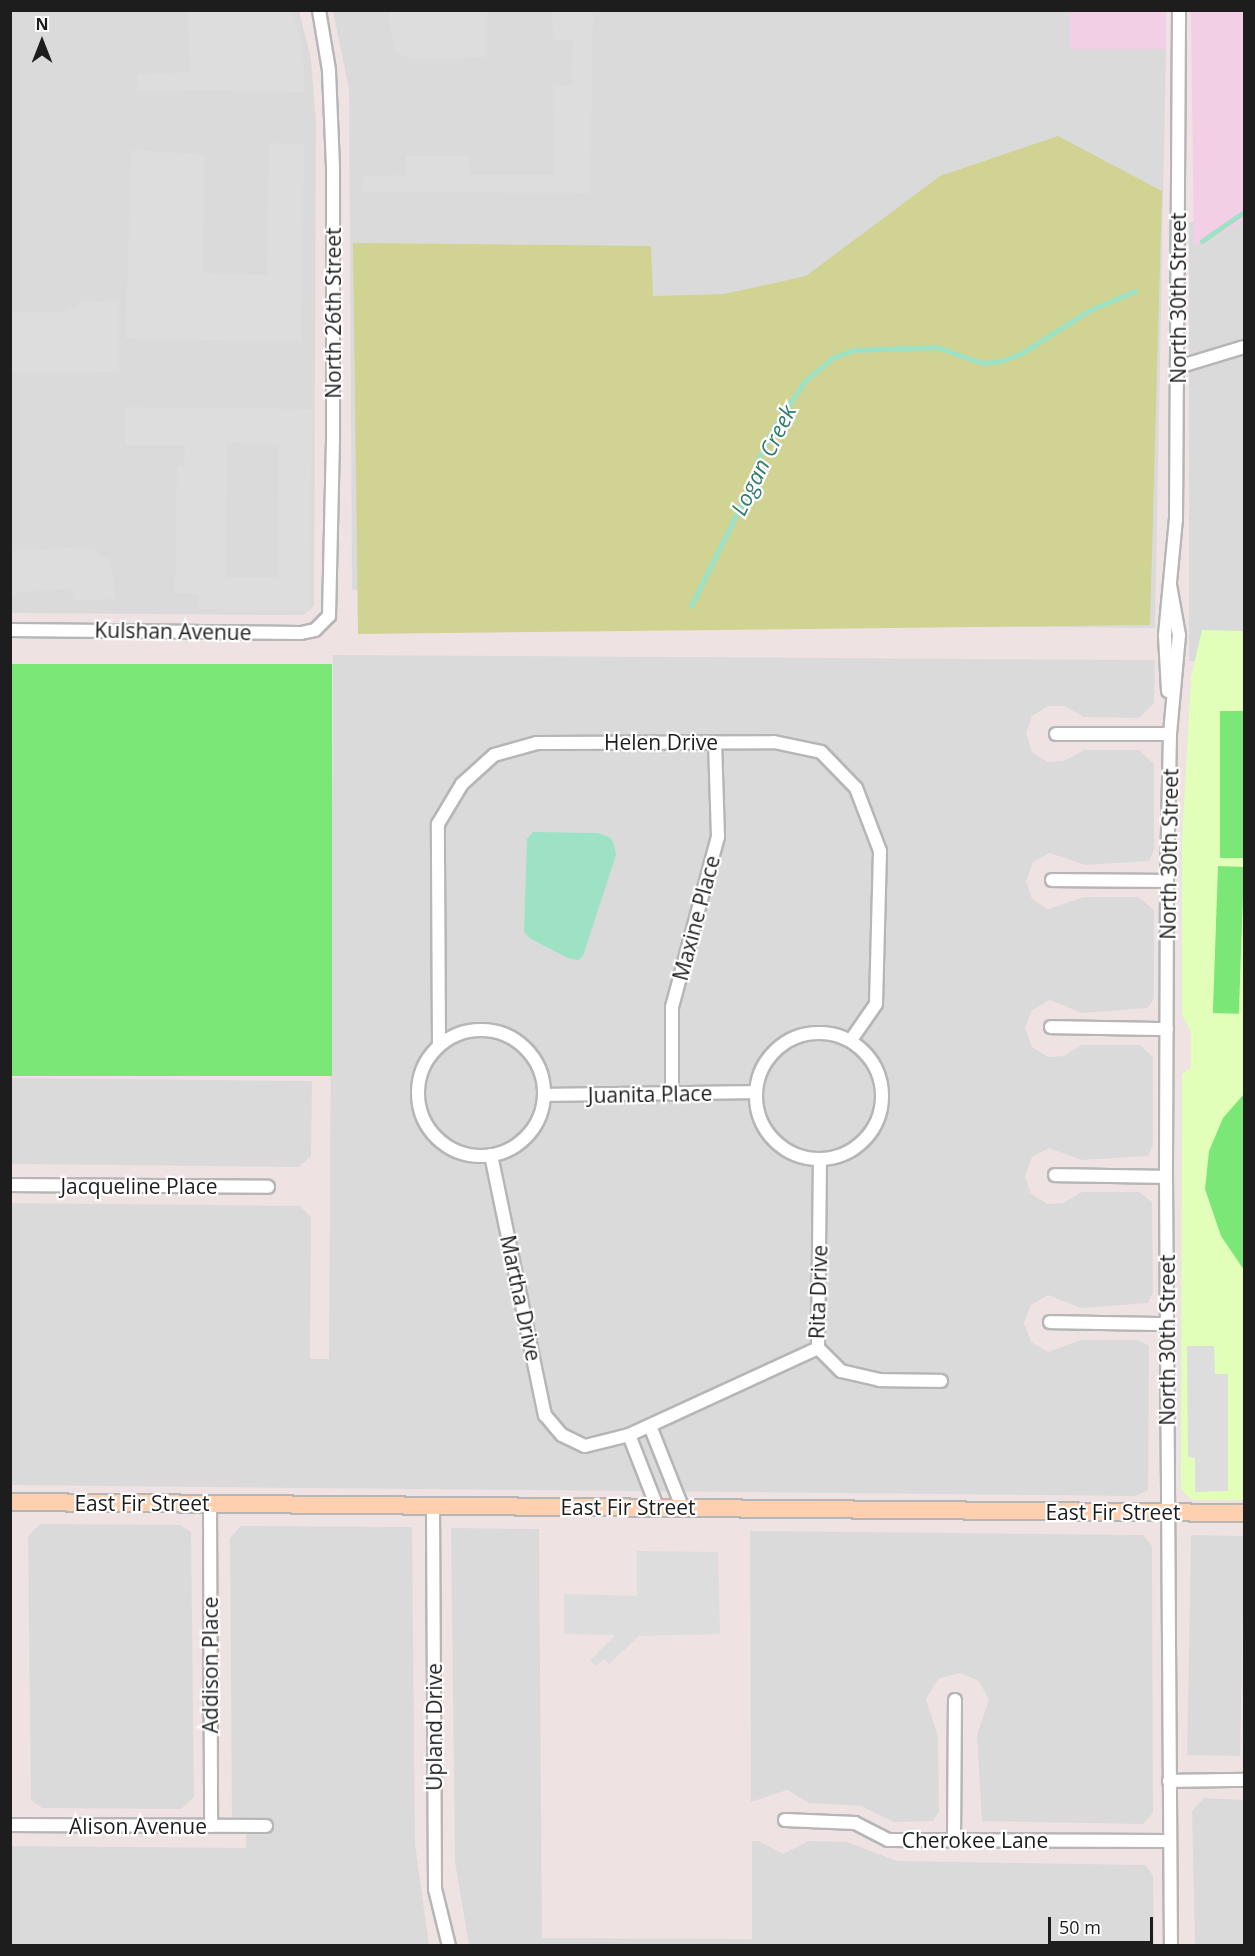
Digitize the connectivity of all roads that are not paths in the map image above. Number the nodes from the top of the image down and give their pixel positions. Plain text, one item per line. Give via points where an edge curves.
1 (319, 10) edge
2 (1179, 10) edge
3 (1245, 348) edge
4 (1178, 367) junction
5 (329, 616) joint
6 (10, 630) edge
7 (1056, 734) dead end
8 (1170, 734) junction
9 (715, 742) junction
10 (1052, 879) dead end
11 (1167, 881) junction
12 (1051, 1027) dead end
13 (1167, 1029) junction
14 (851, 1040) junction
15 (439, 1045) junction
16 (755, 1092) junction
17 (672, 1094) junction
18 (545, 1095) junction
19 (491, 1155) junction
20 (820, 1159) junction
21 (1055, 1175) dead end
22 (1166, 1178) junction
23 (10, 1185) edge
24 (268, 1187) dead end
25 (1050, 1322) dead end
26 (1167, 1324) junction
27 (818, 1348) junction
28 (941, 1381) dead end
29 (650, 1426) junction
30 (562, 1434) joint
31 (629, 1435) junction
32 (10, 1502) edge
33 (210, 1504) junction
34 (433, 1507) junction
35 (657, 1508) junction
36 (682, 1508) junction
37 (1168, 1513) junction
38 (1245, 1513) edge
39 (955, 1700) dead end
40 (1245, 1780) edge
41 (1169, 1781) junction
42 (785, 1820) dead end
43 (10, 1825) edge
44 (211, 1826) junction
45 (266, 1826) dead end
46 (954, 1840) junction
47 (1170, 1841) junction
48 (449, 1946) edge
49 (1170, 1946) edge

1 - 5 street, North 26th Street via 330,70 333,167
2 - 4 street, North 30th Street
3 - 4 street
4 - 8 street, North 30th Street via 1176,519 1165,635
5 - 6 street, Kulshan Avenue via 315,630 301,633
7 - 8 street
8 - 11 street, North 30th Street
9 - 14 street, Helen Drive via 774,742 821,752 856,788 880,851 876,1004
9 - 15 street, Helen Drive via 537,743 494,755 462,784 438,824
9 - 17 street, Maxine Place via 718,837 672,1006
10 - 11 street
11 - 13 street, North 30th Street
12 - 13 street
13 - 22 street, North 30th Street
14 - 16 street via 830,1033 809,1033 788,1040 771,1053 760,1071
14 - 20 street via 867,1053 878,1071 880,1111 872,1130 858,1145 840,1155
15 - 18 street via 460,1033 485,1029 509,1035 529,1050 541,1071
15 - 19 street via 423,1067 418,1093 424,1120 440,1141 464,1154
16 - 17 street, Juanita Place
16 - 20 street via 762,1126 773,1140 787,1151
17 - 18 street, Juanita Place
18 - 19 street via 537,1123 518,1145
19 - 30 street, Martha Drive via 545,1415
20 - 27 street, Rita Drive
21 - 22 street
22 - 26 street, North 30th Street
23 - 24 street, Jacqueline Place
25 - 26 street
26 - 37 street, North 30th Street
27 - 28 street via 841,1371 879,1380
27 - 29 street, Rita Drive
29 - 31 street, Rita Drive
29 - 36 street
30 - 31 street, Rita Drive via 585,1446
31 - 35 street
32 - 33 street, East Fir Street
33 - 34 street, East Fir Street
33 - 44 street, Addison Place
34 - 35 street, East Fir Street
34 - 48 street, Upland Drive via 435,1889
35 - 36 street, East Fir Street
36 - 37 street, East Fir Street
37 - 38 street, East Fir Street
37 - 41 street, North 30th Street
39 - 46 street
40 - 41 street
41 - 47 street, North 30th Street
42 - 46 street, Cherokee Lane via 855,1822 888,1840
43 - 44 street, Alison Avenue
44 - 45 street, Alison Avenue
46 - 47 street, Cherokee Lane
47 - 49 street, North 30th Street

